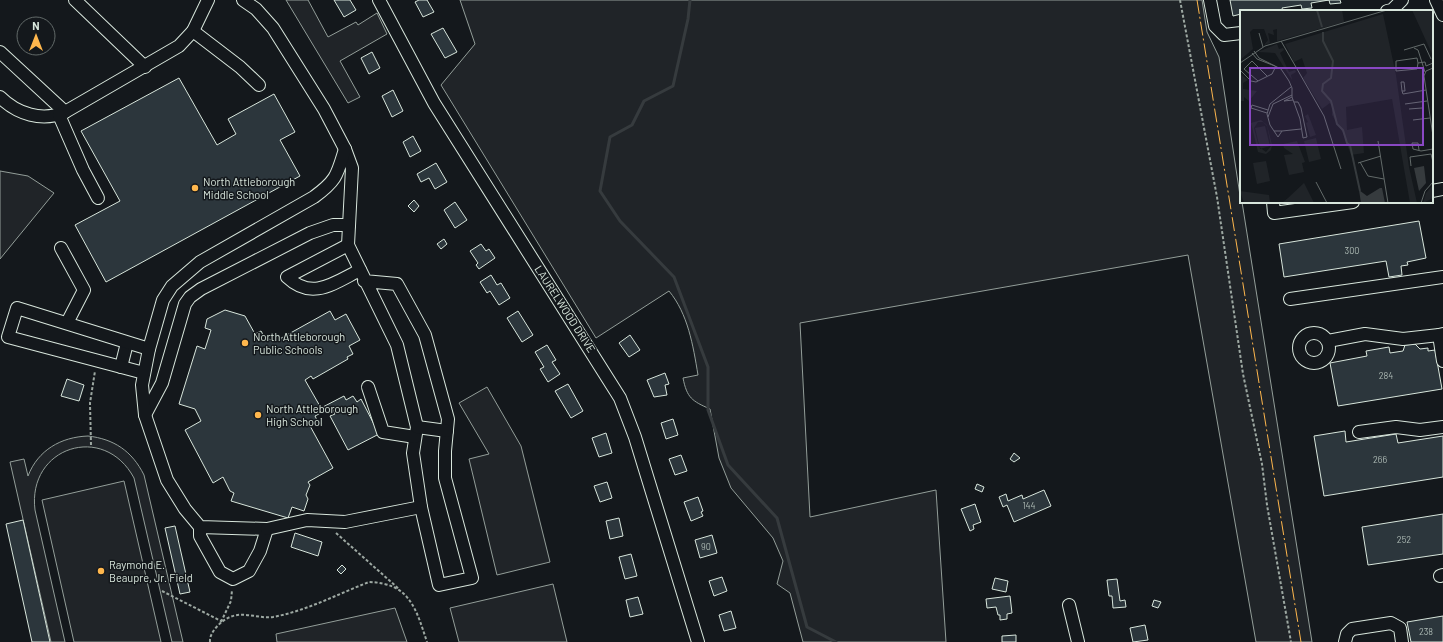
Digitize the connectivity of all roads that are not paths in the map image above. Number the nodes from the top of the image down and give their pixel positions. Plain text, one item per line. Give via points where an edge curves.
1 (76, 0) edge
2 (208, 0) edge
3 (243, 0) edge
4 (378, 0) edge
5 (1210, 0) edge
6 (1402, 0) edge
7 (1436, 0) edge
8 (1392, 10) edge
9 (1443, 15) edge
10 (193, 31) junction
11 (1240, 33) edge
12 (0, 52) edge
13 (145, 67) junction
14 (259, 85) dead end
15 (0, 97) edge
16 (62, 113) junction
17 (345, 149) junction
18 (1443, 189) edge
19 (1433, 191) edge
20 (98, 198) dead end
21 (1273, 203) edge
22 (1346, 203) edge
23 (350, 225) junction
24 (348, 245) junction
25 (61, 248) dead end
26 (362, 275) junction
27 (1443, 278) edge
28 (168, 292) junction
29 (1290, 299) dead end
30 (185, 304) junction
31 (67, 324) junction
32 (1441, 334) edge
33 (1328, 341) dead end
34 (127, 343) junction
35 (149, 349) junction
36 (1443, 361) edge
37 (121, 367) junction
38 (144, 373) junction
39 (368, 387) dead end
40 (145, 416) junction
41 (1443, 427) edge
42 (447, 430) junction
43 (416, 432) junction
44 (1359, 432) dead end
45 (422, 507) junction
46 (200, 527) junction
47 (267, 529) junction
48 (1069, 605) dead end
49 (698, 642) edge
50 (1078, 642) edge
51 (1345, 642) edge
52 (1402, 642) edge

1 - 13 street
2 - 10 street
3 - 17 street via 273,28 324,109
4 - 49 street, LAURELWOOD DRIVE via 442,115 620,398 635,438
5 - 11 street via 1215,26 1219,31 1224,35
6 - 8 street
7 - 9 street
10 - 13 street via 177,47
10 - 14 street
12 - 16 street
13 - 16 street
15 - 16 street via 12,108 24,113 48,116
16 - 20 street via 83,170
17 - 23 street via 352,168
17 - 28 street via 331,185 200,262
18 - 19 street
21 - 22 street via 1274,213
23 - 24 street
23 - 30 street via 333,225 310,233 201,289
24 - 26 street
24 - 26 street via 287,277 302,287 323,289
25 - 31 street via 84,290
26 - 42 street via 397,284 425,335 448,419
26 - 43 street via 397,345
27 - 29 street
28 - 30 street
28 - 35 street via 163,300
30 - 40 street via 162,383
31 - 34 street
31 - 37 street via 17,308 8,337
32 - 33 street via 1403,339 1366,334
32 - 36 street
34 - 35 street
34 - 37 street
35 - 38 street
37 - 38 street
38 - 40 street via 142,385
39 - 43 street via 383,432
40 - 46 street via 167,480
41 - 44 street via 1420,430 1396,427
42 - 43 street
42 - 45 street via 445,478 472,578 439,585
43 - 45 street via 413,453
45 - 47 street via 345,522 307,520
46 - 47 street
46 - 47 street via 200,536 220,572 233,579 249,571 260,551
48 - 50 street
51 - 52 street via 1347,634 1352,629 1391,623 1400,628

